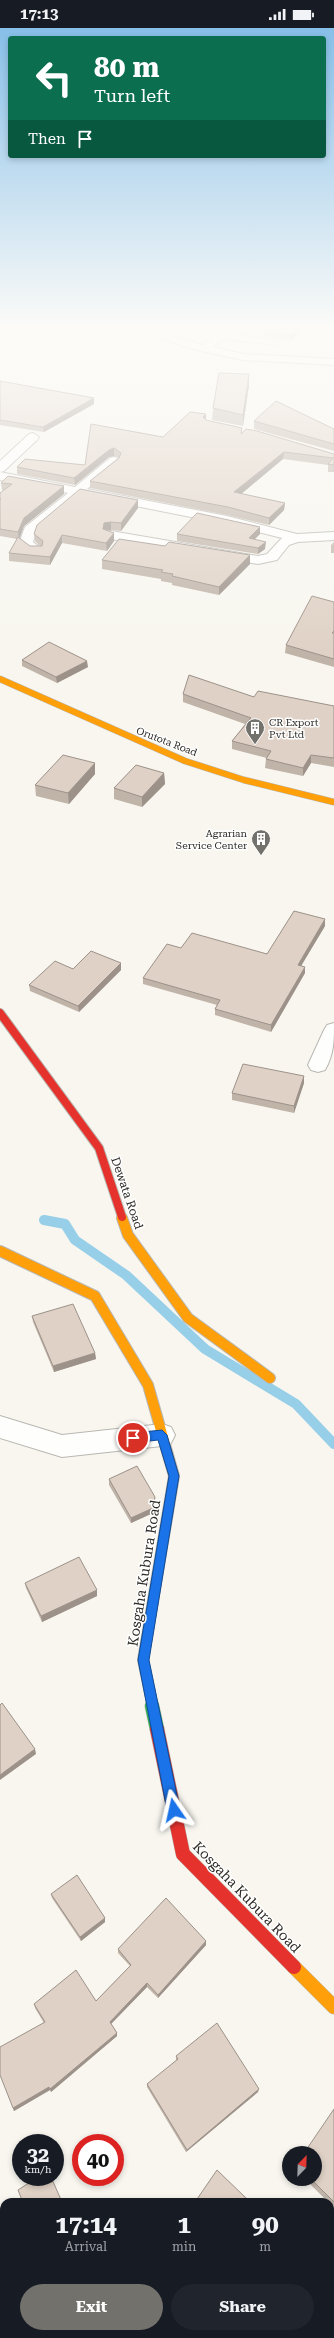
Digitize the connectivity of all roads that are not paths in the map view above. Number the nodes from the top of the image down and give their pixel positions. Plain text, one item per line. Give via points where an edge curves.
1 (34, 437) dead end
2 (114, 462) edge
3 (0, 468) edge
4 (0, 476) edge
5 (77, 490) junction
6 (111, 535) edge
7 (334, 536) edge
8 (297, 538) junction
9 (36, 550) edge
10 (0, 679) edge
11 (334, 802) edge
12 (0, 1013) edge
13 (334, 1030) edge
14 (318, 1065) dead end
15 (0, 1251) edge
16 (270, 1378) dead end
17 (0, 1427) edge
18 (162, 1435) junction
19 (334, 2007) edge

1 - 3 street
2 - 5 street
4 - 5 street
5 - 8 street via 227,520
5 - 9 street via 30,530 26,543
6 - 8 street via 258,560 272,557 284,542
7 - 8 street
10 - 11 street, Orutota Road via 185,761 244,780
12 - 16 street, Dewata Road via 99,1148 128,1235 188,1318
13 - 14 street
15 - 18 street, Kosgaha Kubura Road via 95,1296 148,1385
17 - 18 street via 62,1446
18 - 19 street, Kosgaha Kubura Road via 174,1476 143,1660 183,1854

